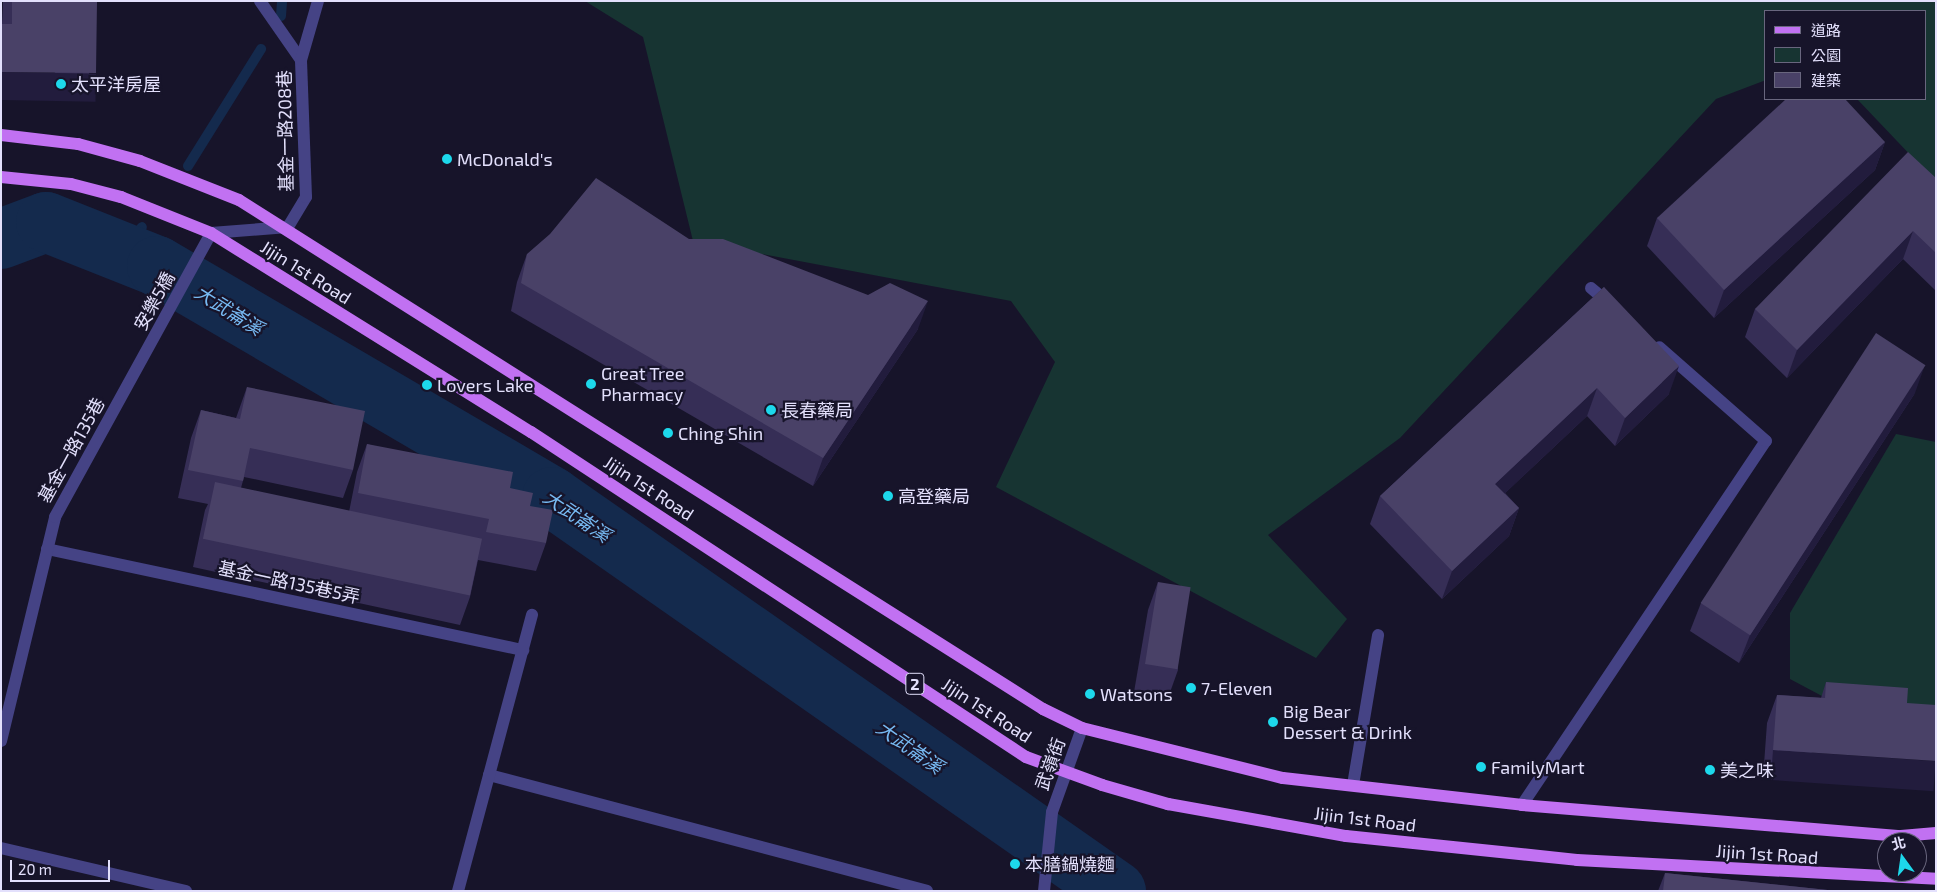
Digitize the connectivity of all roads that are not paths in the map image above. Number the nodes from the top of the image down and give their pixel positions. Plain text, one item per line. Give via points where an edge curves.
1 (260, 1) edge
2 (318, 1) edge
3 (301, 60) junction
4 (1, 135) edge
5 (1, 177) edge
6 (288, 228) junction
7 (211, 233) junction
8 (1591, 288) dead end
9 (1620, 313) edge
10 (1649, 339) edge
11 (143, 357) joint
12 (47, 549) junction
13 (532, 615) dead end
14 (1378, 635) dead end
15 (523, 650) junction
16 (1082, 728) junction
17 (1, 740) edge
18 (1066, 771) junction
19 (489, 775) junction
20 (1353, 785) junction
21 (1522, 805) junction
22 (1936, 833) edge
23 (1, 848) edge
24 (1936, 879) edge
25 (186, 891) edge
26 (458, 891) edge
27 (927, 891) edge
28 (1044, 891) edge

1 - 3 street
2 - 3 street, 基金一路208巷
3 - 6 street, 基金一路208巷 via 306,197
4 - 6 main road, Jijin 1st Road via 78,144 140,161 239,200
5 - 7 main road, Jijin 1st Road / 2 via 71,184 121,197
6 - 7 street
6 - 16 main road, Jijin 1st Road via 1043,709
7 - 11 street, 安樂5橋
7 - 18 main road, Jijin 1st Road / 2 via 531,432 1026,757
8 - 9 street
10 - 21 street via 1766,441
11 - 12 street, 基金一路135巷 via 55,517
12 - 15 street, 基金一路135巷5弄
12 - 17 street, 基金一路135巷
13 - 15 street
14 - 20 street
15 - 19 street
16 - 18 street, 武嶺街
16 - 20 main road, Jijin 1st Road via 1282,778
18 - 24 main road, Jijin 1st Road / 2 via 1168,804 1346,836 1577,860
18 - 28 street, 武嶺街 via 1052,812
19 - 26 street
19 - 27 street
20 - 21 main road, Jijin 1st Road
21 - 22 main road, Jijin 1st Road via 1901,836
23 - 25 street

